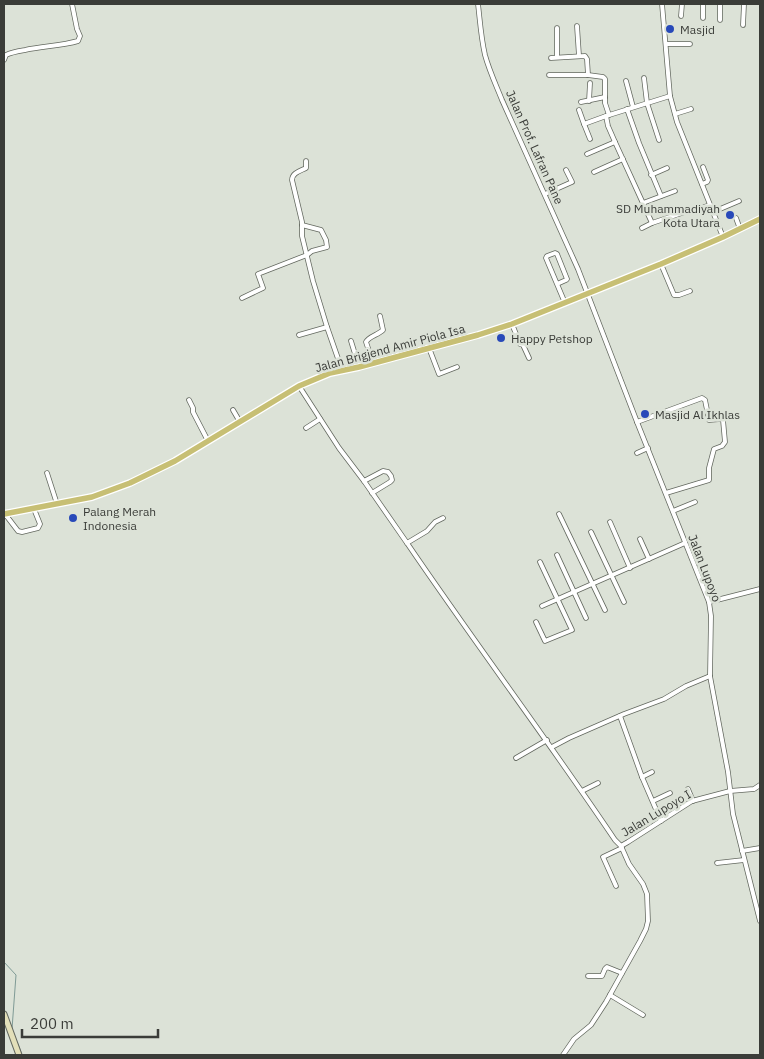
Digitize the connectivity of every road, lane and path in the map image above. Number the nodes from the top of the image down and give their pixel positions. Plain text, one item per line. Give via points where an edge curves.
1 (72, 4) edge
2 (478, 4) edge
3 (662, 4) edge
4 (682, 4) edge
5 (703, 4) edge
6 (720, 4) edge
7 (744, 4) edge
8 (681, 16) dead end
9 (703, 18) dead end
10 (720, 20) dead end
11 (743, 25) dead end
12 (576, 26) dead end
13 (557, 28) dead end
14 (666, 44) junction
15 (690, 44) dead end
16 (579, 56) junction
17 (557, 57) junction
18 (550, 58) dead end
19 (4, 60) edge
20 (549, 75) dead end
21 (588, 75) junction
22 (644, 78) dead end
23 (626, 80) dead end
24 (590, 83) dead end
25 (670, 96) junction
26 (605, 97) junction
27 (589, 100) junction
28 (581, 102) dead end
29 (647, 103) junction
30 (633, 108) junction
31 (627, 109) junction
32 (691, 109) dead end
33 (579, 110) dead end
34 (675, 114) junction
35 (607, 115) junction
36 (584, 124) junction
37 (590, 139) dead end
38 (659, 140) dead end
39 (615, 142) junction
40 (587, 154) dead end
41 (623, 159) junction
42 (306, 161) dead end
43 (703, 167) dead end
44 (667, 168) dead end
45 (566, 170) dead end
46 (594, 172) dead end
47 (651, 175) junction
48 (702, 184) junction
49 (675, 190) dead end
50 (545, 194) junction
51 (661, 196) junction
52 (739, 201) dead end
53 (643, 203) junction
54 (710, 204) junction
55 (695, 210) dead end
56 (685, 212) dead end
57 (713, 212) junction
58 (736, 218) dead end
59 (760, 220) edge
60 (652, 223) junction
61 (302, 225) junction
62 (642, 228) dead end
63 (740, 229) junction
64 (723, 237) junction
65 (307, 255) junction
66 (661, 264) junction
67 (557, 284) junction
68 (690, 291) dead end
69 (588, 294) junction
70 (242, 298) dead end
71 (565, 304) junction
72 (380, 316) dead end
73 (512, 324) junction
74 (327, 327) junction
75 (298, 335) dead end
76 (351, 340) dead end
77 (429, 348) junction
78 (529, 358) dead end
79 (373, 363) junction
80 (359, 367) junction
81 (457, 367) dead end
82 (342, 370) junction
83 (299, 386) junction
84 (189, 400) dead end
85 (233, 410) dead end
86 (320, 419) junction
87 (240, 422) junction
88 (637, 422) junction
89 (306, 428) dead end
90 (208, 440) junction
91 (648, 448) junction
92 (637, 453) dead end
93 (47, 473) dead end
94 (364, 481) junction
95 (666, 492) junction
96 (372, 493) junction
97 (695, 502) dead end
98 (57, 504) junction
99 (34, 509) junction
100 (673, 511) junction
101 (4, 514) edge
102 (559, 514) dead end
103 (443, 518) dead end
104 (610, 522) dead end
105 (591, 532) dead end
106 (640, 539) dead end
107 (407, 543) junction
108 (685, 543) junction
109 (557, 555) dead end
110 (649, 559) junction
111 (540, 562) dead end
112 (630, 568) junction
113 (612, 576) junction
114 (593, 584) junction
115 (760, 589) edge
116 (574, 592) junction
117 (558, 599) junction
118 (624, 602) dead end
119 (709, 602) junction
120 (542, 606) dead end
121 (605, 610) dead end
122 (586, 618) dead end
123 (536, 622) dead end
124 (710, 676) junction
125 (620, 716) junction
126 (547, 740) junction
127 (552, 748) junction
128 (516, 758) dead end
129 (652, 772) dead end
130 (642, 777) junction
131 (598, 783) dead end
132 (760, 785) edge
133 (688, 789) dead end
134 (582, 791) junction
135 (730, 791) junction
136 (670, 793) dead end
137 (653, 801) junction
138 (693, 801) junction
139 (661, 821) junction
140 (622, 847) junction
141 (760, 848) edge
142 (742, 851) junction
143 (744, 860) junction
144 (718, 863) dead end
145 (616, 886) dead end
146 (760, 921) edge
147 (622, 973) junction
148 (588, 976) dead end
149 (610, 995) junction
150 (4, 1014) edge
151 (643, 1016) dead end
152 (19, 1055) edge
153 (563, 1055) edge

1 - 19 street via 80,36 78,41 8,53
2 - 50 street, Jalan Prof. Lafran Pane via 489,66
3 - 14 street
4 - 8 street
5 - 9 street
6 - 10 street
7 - 11 street
12 - 16 street
13 - 17 street
14 - 15 street
14 - 25 street
16 - 17 street
16 - 21 street via 586,56
17 - 18 street
20 - 21 street
21 - 26 street via 605,78
22 - 29 street
23 - 30 street
24 - 27 street
25 - 29 street
25 - 34 street
26 - 27 street
26 - 35 street
27 - 28 street
29 - 30 street
29 - 38 street
30 - 31 street
31 - 35 street
31 - 47 street
32 - 34 street
33 - 36 street
34 - 48 street
35 - 36 street
35 - 39 street
36 - 37 street
39 - 40 street
39 - 41 street
41 - 46 street
41 - 53 street
42 - 61 street via 306,168 292,178
43 - 48 street via 708,180
44 - 47 street
45 - 50 street via 572,182
47 - 51 street
48 - 54 street
49 - 51 street
50 - 69 street, Jalan Prof. Lafran Pane
51 - 53 street
52 - 57 street
53 - 60 street
54 - 55 street
54 - 57 street
56 - 60 street
57 - 64 street
58 - 63 street
59 - 63 main road, Jalan Brigjend Amir Piola Isa
60 - 62 street
61 - 65 street
61 - 65 street via 321,230 327,246
63 - 64 main road, Jalan Brigjend Amir Piola Isa
64 - 66 main road, Jalan Brigjend Amir Piola Isa
65 - 70 street via 258,274 263,288
65 - 74 street
66 - 68 street via 674,295
66 - 69 main road, Jalan Brigjend Amir Piola Isa
67 - 67 street via 567,279 555,253 546,257
67 - 71 street
69 - 71 main road, Jalan Brigjend Amir Piola Isa
69 - 88 street, Jalan Lupoyo
71 - 73 main road, Jalan Brigjend Amir Piola Isa
72 - 79 street via 382,332 366,342
73 - 77 main road, Jalan Brigjend Amir Piola Isa
73 - 78 street
74 - 75 street
74 - 82 street
76 - 80 street
77 - 79 main road, Jalan Brigjend Amir Piola Isa
77 - 81 street via 439,374
79 - 80 main road, Jalan Brigjend Amir Piola Isa
80 - 82 main road, Jalan Brigjend Amir Piola Isa
82 - 83 main road, Jalan Brigjend Amir Piola Isa
83 - 86 street
83 - 87 main road, Jalan Brigjend Amir Piola Isa
84 - 90 street
85 - 87 street
86 - 89 street
86 - 94 street
87 - 90 main road, Jalan Brigjend Amir Piola Isa
88 - 91 street, Jalan Lupoyo
88 - 95 street via 701,398 705,400 709,420 723,420 725,442 714,449 709,480
90 - 98 main road, Jalan Brigjend Amir Piola Isa via 167,465 121,486 99,495
91 - 92 street
91 - 95 street, Jalan Lupoyo
93 - 98 street
94 - 96 street
94 - 96 street via 383,471 391,476 390,482
95 - 100 street, Jalan Lupoyo
96 - 107 street
97 - 100 street
98 - 99 main road, Jalan Brigjend Amir Piola Isa
99 - 101 main road, Jalan Brigjend Amir Piola Isa
99 - 101 street via 40,524 38,528 22,532
100 - 108 street, Jalan Lupoyo
102 - 114 street
103 - 107 street
104 - 112 street
105 - 113 street
106 - 110 street
107 - 126 street
108 - 110 street
108 - 119 street, Jalan Lupoyo
109 - 116 street
110 - 112 street
111 - 117 street
112 - 113 street
113 - 114 street
113 - 118 street
114 - 116 street
114 - 121 street
115 - 119 street
116 - 117 street
116 - 122 street
117 - 120 street
117 - 123 street via 572,630 545,641
119 - 124 street, Jalan Lupoyo
124 - 125 street
124 - 135 street, Jalan Lupoyo
125 - 127 street
125 - 130 street
126 - 127 street
126 - 128 street
127 - 134 street
129 - 130 street
130 - 137 street
131 - 134 street
132 - 135 street, Jalan Lupoyo I via 754,789
133 - 138 street
134 - 140 street
135 - 138 street, Jalan Lupoyo I
135 - 142 street, Jalan Lupoyo
136 - 137 street
137 - 139 street
138 - 139 street, Jalan Lupoyo I
139 - 140 street, Jalan Lupoyo I
140 - 145 street, Jalan Lupoyo I via 603,857
140 - 147 street via 647,894 648,917 646,929
141 - 142 street
142 - 143 street, Jalan Lupoyo
143 - 144 street
143 - 146 street, Jalan Lupoyo
147 - 148 street via 607,967 602,976
147 - 149 street
149 - 151 street
149 - 153 street via 591,1025 574,1039
150 - 152 street

